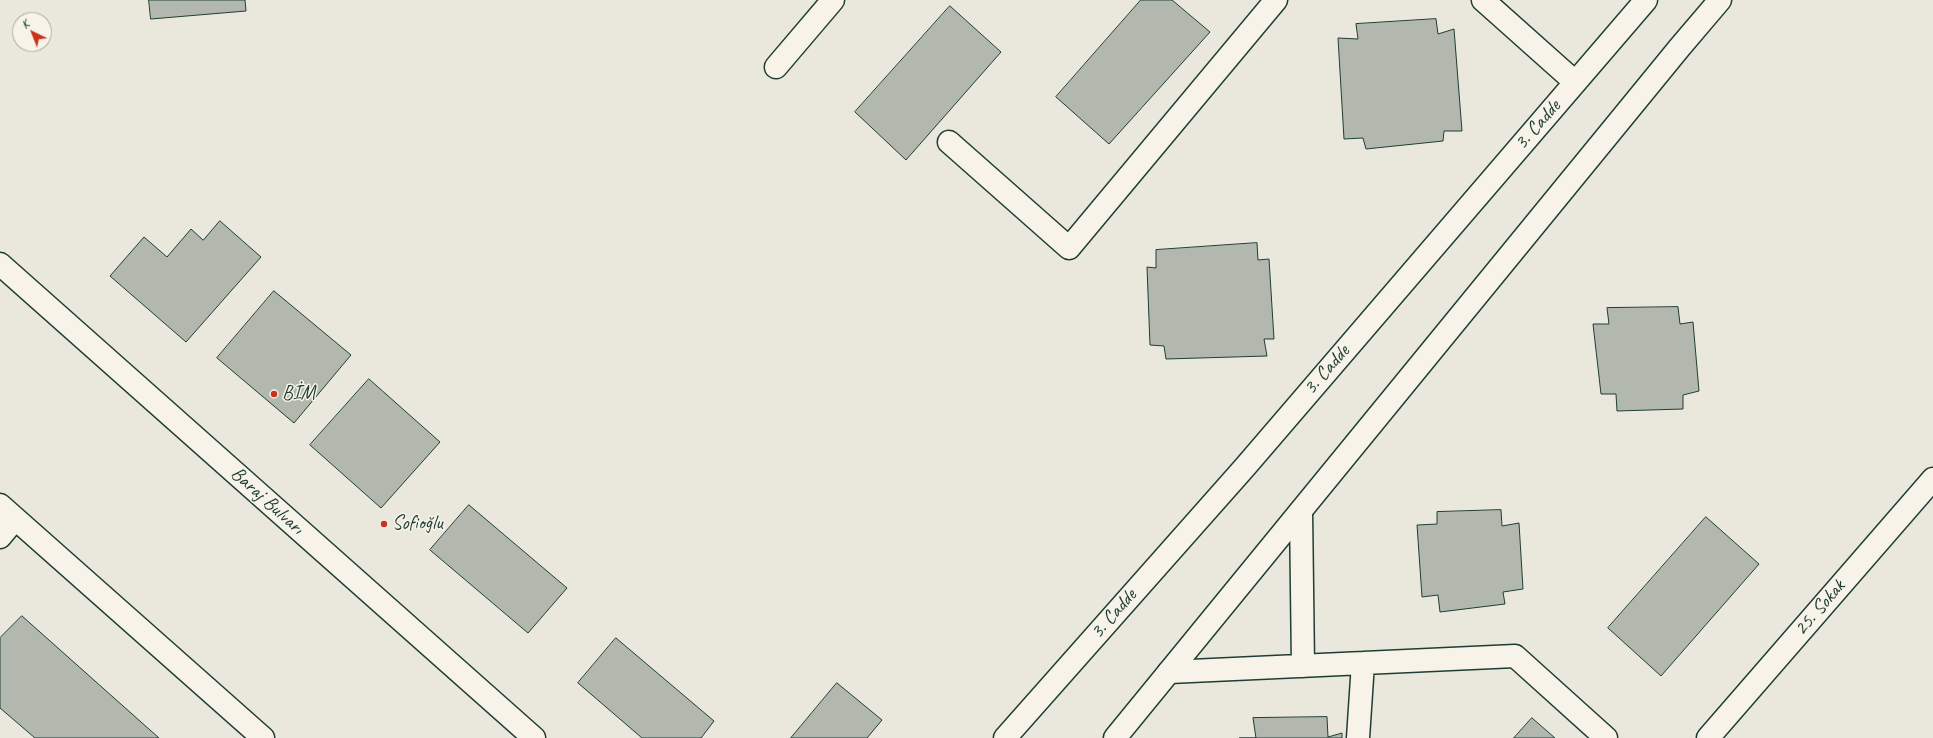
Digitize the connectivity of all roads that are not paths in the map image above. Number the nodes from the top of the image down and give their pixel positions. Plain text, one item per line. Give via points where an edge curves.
1 (833, 0) edge
2 (1276, 0) edge
3 (1483, 0) edge
4 (1646, 0) edge
5 (1720, 0) edge
6 (776, 67) dead end
7 (1575, 82) junction
8 (949, 142) dead end
9 (0, 264) edge
10 (1933, 479) edge
11 (1301, 511) junction
12 (8, 512) edge
13 (0, 537) edge
14 (1363, 663) junction
15 (1303, 666) junction
16 (1169, 672) junction
17 (263, 738) edge
18 (534, 738) edge
19 (1005, 738) edge
20 (1115, 738) edge
21 (1358, 738) edge
22 (1606, 738) edge
23 (1708, 738) edge

1 - 6 main road
2 - 8 main road via 1069,248
3 - 7 main road
4 - 7 main road, 3. Cadde
5 - 11 main road
7 - 19 main road, 3. Cadde via 1245,467
9 - 18 main road, Baraj Bulvarı
10 - 23 main road, 25. Sokak
11 - 15 main road
11 - 16 main road
12 - 13 main road
12 - 17 main road
14 - 15 main road
14 - 21 main road
14 - 22 main road via 1515,656
15 - 16 main road
16 - 20 main road

